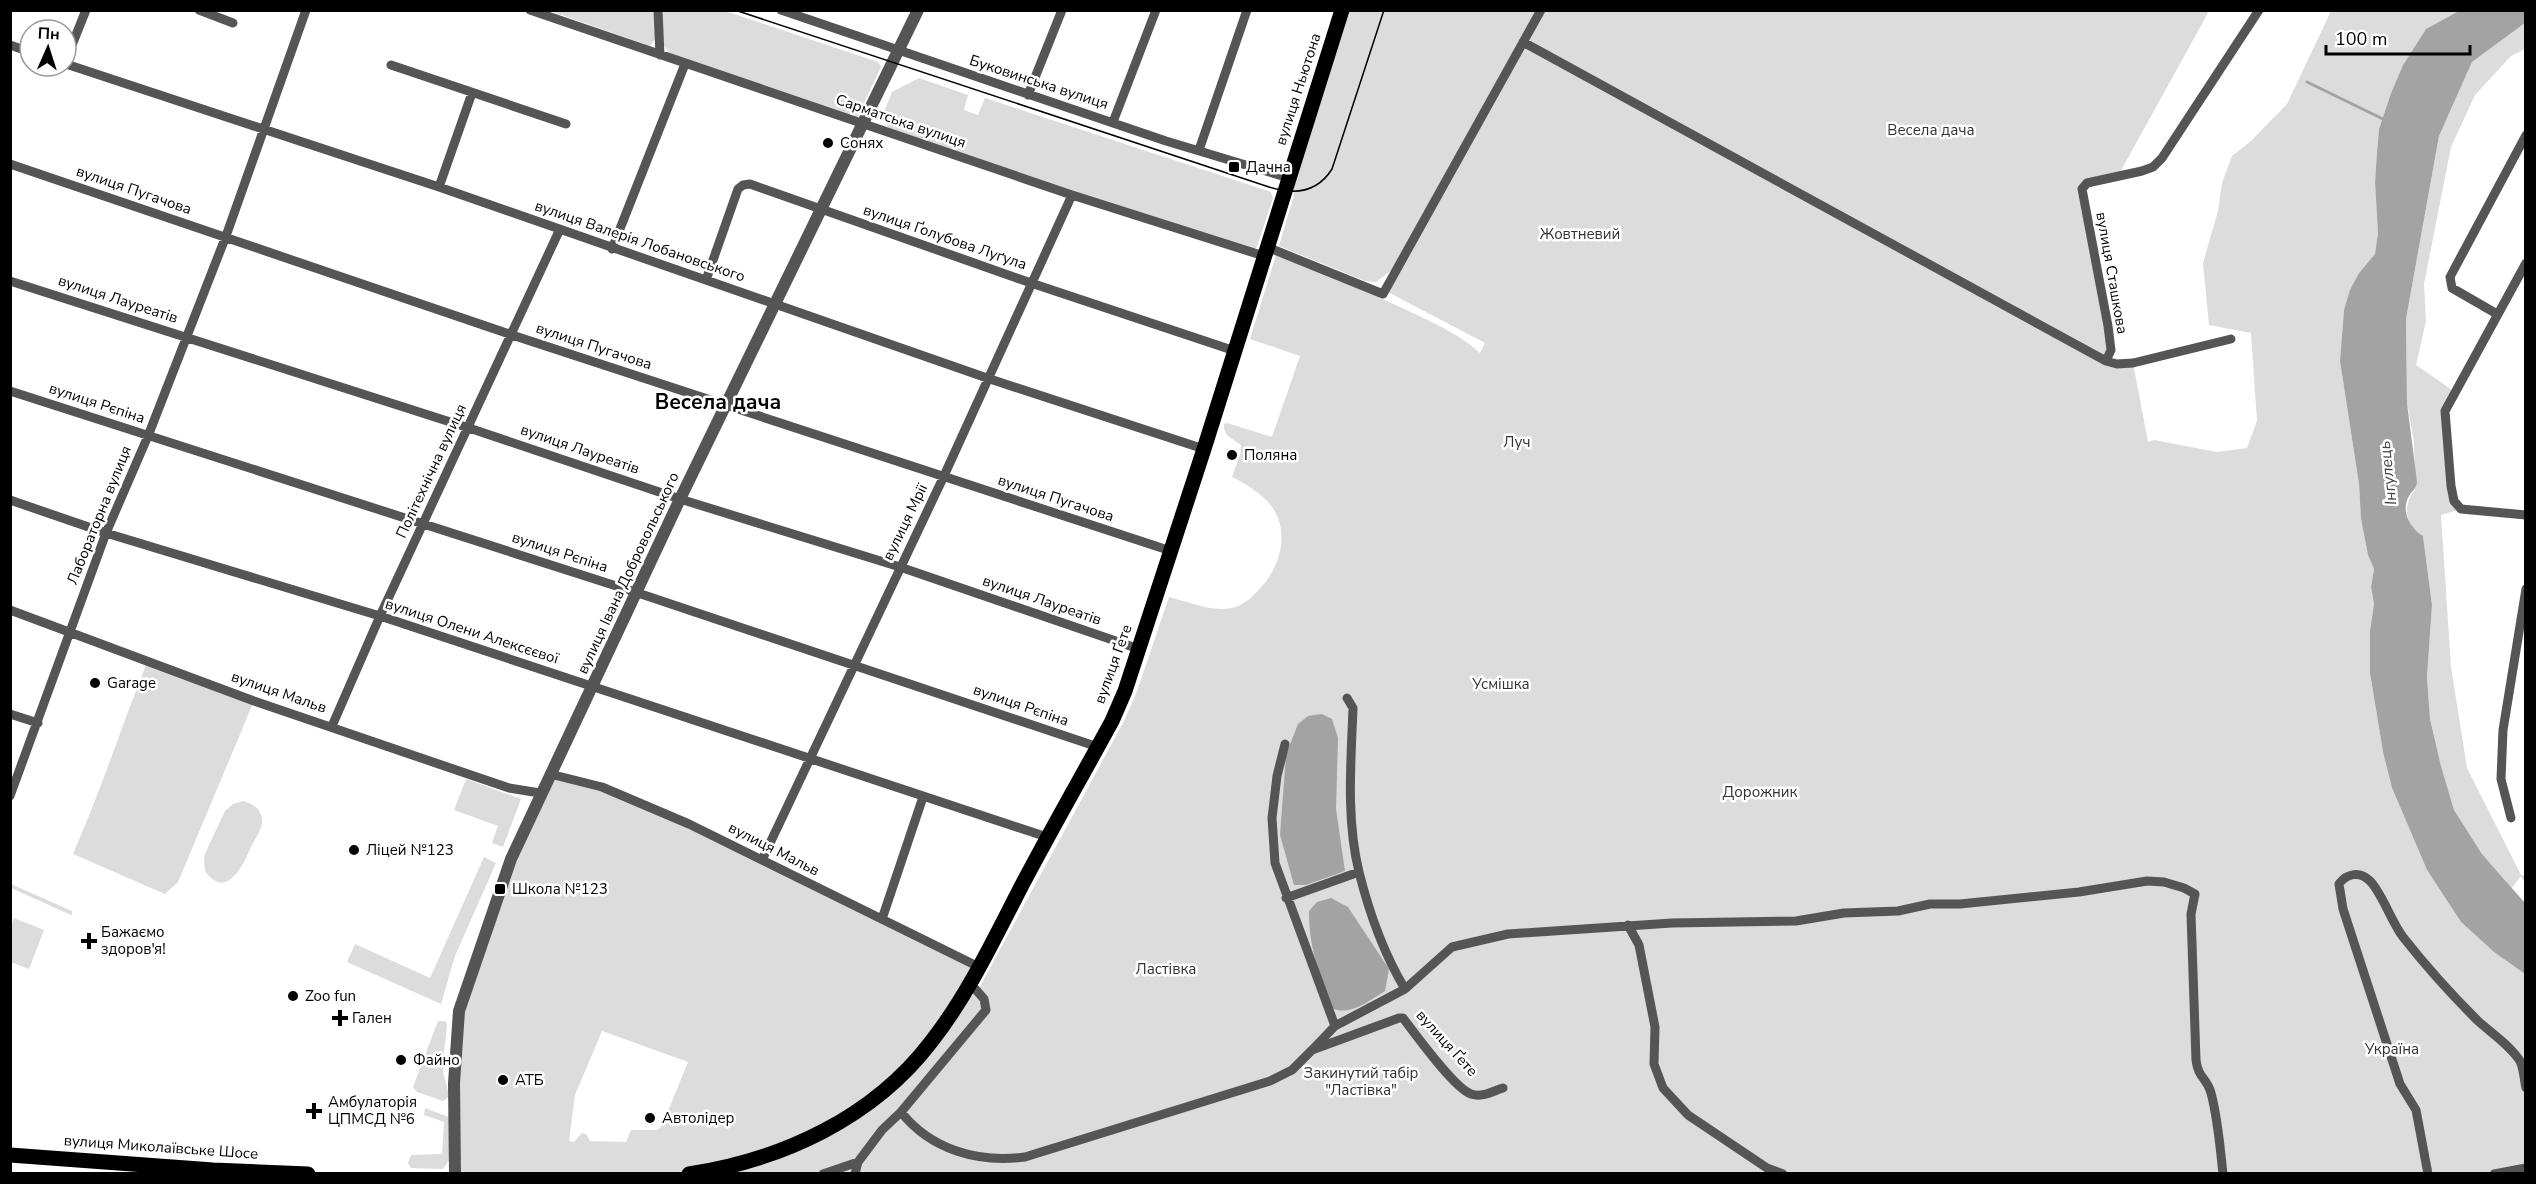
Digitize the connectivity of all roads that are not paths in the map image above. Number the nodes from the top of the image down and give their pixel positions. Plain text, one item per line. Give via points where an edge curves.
1 (86, 10) edge
2 (199, 10) edge
3 (306, 10) edge
4 (530, 10) edge
5 (658, 10) edge
6 (781, 10) edge
7 (918, 10) edge
8 (1062, 10) edge
9 (1156, 10) edge
10 (1247, 10) edge
11 (1342, 10) edge
12 (1541, 10) edge
13 (2259, 10) edge
14 (233, 23) dead end
15 (78, 31) edge
16 (1523, 42) junction
17 (898, 51) junction
18 (660, 55) junction
19 (686, 64) junction
20 (391, 65) dead end
21 (78, 66) edge
22 (472, 93) junction
23 (1028, 95) junction
24 (1113, 122) junction
25 (566, 124) dead end
26 (863, 124) junction
27 (264, 130) junction
28 (2526, 135) edge
29 (1198, 150) junction
30 (10, 164) edge
31 (1288, 178) junction
32 (440, 187) junction
33 (1072, 195) junction
34 (822, 210) junction
35 (560, 229) junction
36 (226, 236) junction
37 (612, 249) junction
38 (1266, 251) junction
39 (2526, 263) edge
40 (10, 280) edge
41 (706, 280) junction
42 (1031, 283) junction
43 (776, 304) junction
44 (2497, 314) junction
45 (512, 335) junction
46 (186, 337) junction
47 (2231, 339) dead end
48 (1235, 351) junction
49 (2106, 361) junction
50 (987, 378) junction
51 (10, 391) edge
52 (725, 404) junction
53 (469, 428) junction
54 (148, 436) junction
55 (1204, 450) junction
56 (943, 478) junction
57 (680, 499) junction
58 (10, 500) edge
59 (2526, 515) edge
60 (423, 524) junction
61 (106, 533) junction
62 (1171, 550) junction
63 (900, 567) junction
64 (2526, 589) edge
65 (635, 592) junction
66 (10, 610) edge
67 (380, 616) junction
68 (69, 632) junction
69 (1139, 650) junction
70 (855, 665) junction
71 (591, 686) junction
72 (1347, 698) dead end
73 (10, 714) edge
74 (38, 723) junction
75 (332, 726) junction
76 (1285, 744) dead end
77 (1098, 747) junction
78 (809, 758) junction
79 (550, 774) junction
80 (540, 794) junction
81 (11, 796) edge
82 (923, 797) junction
83 (2511, 818) dead end
84 (1047, 837) junction
85 (762, 860) junction
86 (1359, 872) junction
87 (1286, 898) junction
88 (882, 919) junction
89 (1628, 925) junction
90 (979, 967) junction
91 (970, 983) junction
92 (1405, 989) junction
93 (1335, 1026) junction
94 (1312, 1050) junction
95 (1503, 1088) dead end
96 (2526, 1088) edge
97 (901, 1112) junction
98 (10, 1155) edge
99 (858, 1162) junction
100 (2526, 1168) edge
101 (213, 1172) edge
102 (309, 1173) edge
103 (455, 1173) edge
104 (689, 1173) edge
105 (823, 1173) edge
106 (855, 1173) edge
107 (1783, 1173) edge
108 (2223, 1173) edge
109 (2428, 1173) edge
110 (2494, 1173) edge

1 - 15 street
2 - 14 street
3 - 27 street, Лабораторна вулиця
4 - 18 street, Сарматська вулиця
5 - 18 street
6 - 17 street, Буковинська вулиця
7 - 17 street, вулиця Івана Добровольського
8 - 23 street
9 - 24 street
10 - 29 street
11 - 31 main road, вулиця Ньютона
12 - 16 street
13 - 49 street, вулиця Сташкова via 2162,158 2153,167 2087,183 2082,189 2108,326 2111,350
16 - 38 street, Сарматська вулиця via 1383,294
16 - 49 street
17 - 23 street, Буковинська вулиця
17 - 26 street, вулиця Івана Добровольського
18 - 19 street, Сарматська вулиця
19 - 26 street, Сарматська вулиця
19 - 37 street
20 - 22 street
21 - 27 street, вулиця Валерія Лобановського
22 - 25 street
22 - 32 street
23 - 24 street, Буковинська вулиця
24 - 29 street, Буковинська вулиця
26 - 33 street, Сарматська вулиця
26 - 34 street, вулиця Івана Добровольського
27 - 32 street, вулиця Валерія Лобановського
27 - 36 street, Лабораторна вулиця
28 - 44 street via 2450,278 2452,288
29 - 31 street, Буковинська вулиця
30 - 36 street, вулиця Пугачова
31 - 38 main road, вулиця Ґете
32 - 35 street, вулиця Валерія Лобановського
33 - 38 street, Сарматська вулиця
33 - 42 street, вулиця Мрії
34 - 41 street, вулиця Ґолубова Луґула via 750,184 743,185 738,189
34 - 42 street, вулиця Ґолубова Луґула
34 - 43 street, вулиця Івана Добровольського
35 - 37 street, вулиця Валерія Лобановського
35 - 45 street, Політехнічна вулиця
36 - 45 street, вулиця Пугачова
36 - 46 street, Лабораторна вулиця
37 - 41 street, вулиця Валерія Лобановського
38 - 48 main road, вулиця Ґете
39 - 44 street
40 - 46 street, вулиця Лауреатів
41 - 43 street, вулиця Валерія Лобановського
42 - 48 street, вулиця Ґолубова Луґула
42 - 50 street, вулиця Мрії
43 - 50 street, вулиця Валерія Лобановського
43 - 52 street, вулиця Івана Добровольського
44 - 59 street via 2445,411 2451,486 2454,501 2461,509
45 - 52 street, вулиця Пугачова
45 - 53 street, Політехнічна вулиця
46 - 53 street, вулиця Лауреатів
46 - 54 street, Лабораторна вулиця
47 - 49 street via 2133,363
48 - 55 main road, вулиця Ґете
50 - 55 street, вулиця Валерія Лобановського
50 - 56 street, вулиця Мрії
51 - 54 street, вулиця Рєпіна
52 - 56 street, вулиця Пугачова
52 - 57 street, вулиця Івана Добровольського
53 - 57 street, вулиця Лауреатів
53 - 60 street, Політехнічна вулиця
54 - 60 street, вулиця Рєпіна
54 - 61 street, Лабораторна вулиця
55 - 62 main road, вулиця Ґете
56 - 62 street, вулиця Пугачова
56 - 63 street, вулиця Мрії
57 - 63 street, вулиця Лауреатів
57 - 65 street, вулиця Івана Добровольського
58 - 61 street, вулиця Олени Алексєєвої
60 - 65 street, вулиця Рєпіна
60 - 67 street, Політехнічна вулиця
61 - 67 street, вулиця Олени Алексєєвої
61 - 68 street, Лабораторна вулиця
62 - 69 main road, вулиця Ґете
63 - 69 street, вулиця Лауреатів
63 - 70 street, вулиця Мрії
64 - 83 street via 2503,730 2501,778
65 - 70 street, вулиця Рєпіна
65 - 71 street, вулиця Івана Добровольського
66 - 68 street, вулиця Мальв
67 - 71 street, вулиця Олени Алексєєвої
67 - 75 street, Політехнічна вулиця
68 - 74 street, Лабораторна вулиця
68 - 75 street, вулиця Мальв
69 - 77 main road, вулиця Ґете via 1125,691
70 - 77 street, вулиця Рєпіна
70 - 78 street, вулиця Мрії
71 - 78 street, вулиця Олени Алексєєвої
71 - 79 street, вулиця Івана Добровольського
72 - 86 street via 1353,708 1351,798
73 - 74 street
74 - 81 street, Лабораторна вулиця
75 - 80 street, вулиця Мальв via 509,788
76 - 87 street via 1276,776 1272,818 1275,863
77 - 84 main road, вулиця Ґете
78 - 82 street, вулиця Олени Алексєєвої
78 - 85 street, вулиця Мрії
79 - 80 street, вулиця Івана Добровольського
79 - 85 street, вулиця Мальв via 602,787 640,802
80 - 103 street, вулиця Івана Добровольського via 503,879 459,1011 454,1083
82 - 84 street, вулиця Олени Алексєєвої
82 - 88 street
84 - 90 main road, вулиця Ґете
85 - 88 street, вулиця Мальв
86 - 87 street
86 - 92 street via 1367,903
87 - 93 street
88 - 90 street, вулиця Мальв
89 - 92 street via 1508,934 1465,943 1441,956
89 - 107 street via 1639,945 1656,1027 1654,1064 1663,1088 1688,1115 1767,1168
89 - 108 street via 1796,921 1930,904 2079,892 2147,881 2184,888 2195,894 2191,914 2198,1073 2209,1085
90 - 91 main road, вулиця Ґете
91 - 97 street via 984,999 986,1010
91 - 104 main road via 931,1043 910,1067 858,1110 778,1152 724,1168
92 - 93 street
93 - 94 street
94 - 95 street, вулиця Ґете via 1403,1018 1458,1085 1470,1094 1484,1095
94 - 97 street, вулиця Ґете via 1292,1070 1270,1081 1017,1158 972,1157 924,1136
96 - 109 street via 2521,1062 2414,950 2397,929 2371,882 2361,875 2344,878 2339,884 2343,909 2400,1084 2416,1110
97 - 99 street
98 - 101 main road, вулиця Миколаївське Шосе
99 - 105 street
99 - 106 street
100 - 110 street
101 - 102 main road, вулиця Миколаївське Шосе

